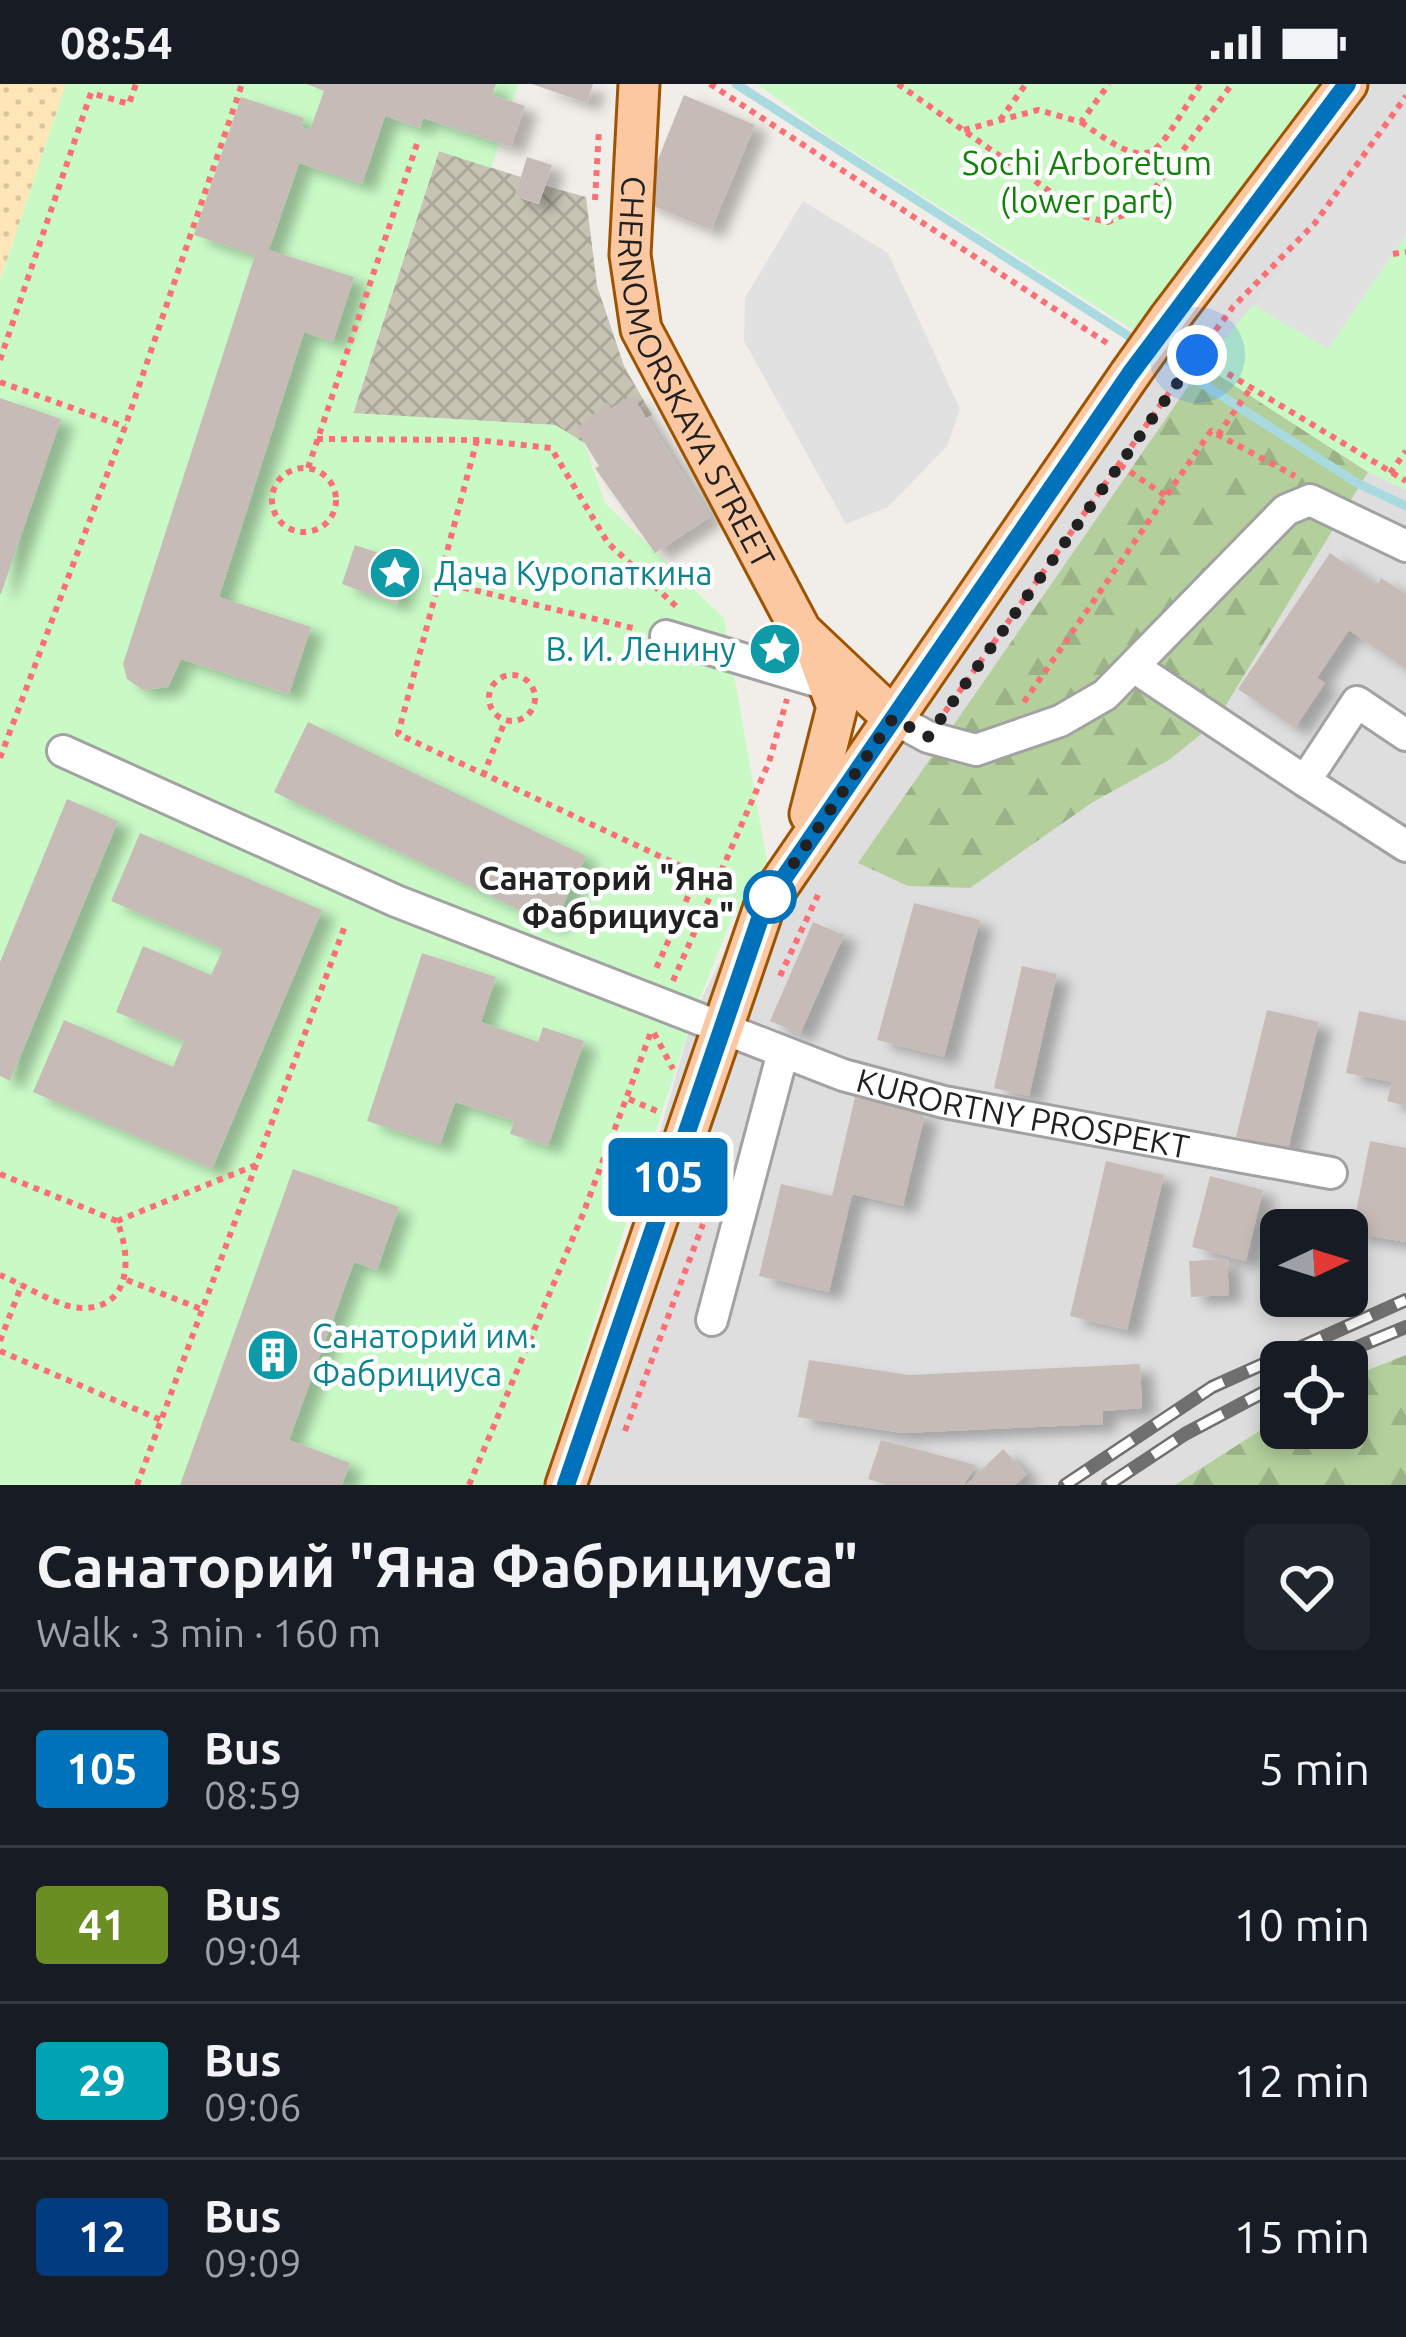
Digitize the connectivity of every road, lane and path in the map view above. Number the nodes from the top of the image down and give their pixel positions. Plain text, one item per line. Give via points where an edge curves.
1 (136, 84) edge
2 (242, 84) edge
3 (639, 84) edge
4 (710, 84) edge
5 (898, 84) edge
6 (1026, 84) edge
7 (1109, 84) edge
8 (1201, 84) edge
9 (1232, 84) edge
10 (1347, 84) edge
11 (1376, 84) edge
12 (1406, 96) edge
13 (1000, 120) junction
14 (1082, 122) junction
15 (964, 130) junction
16 (1309, 137) junction
17 (417, 144) dead end
18 (1406, 252) edge
19 (1393, 254) dead end
20 (1197, 355) junction
21 (0, 360) edge
22 (1126, 363) junction
23 (0, 382) edge
24 (1250, 388) junction
25 (125, 427) junction
26 (317, 440) junction
27 (477, 440) junction
28 (1406, 451) edge
29 (1119, 464) junction
30 (308, 468) junction
31 (1390, 473) junction
32 (1406, 481) edge
33 (1167, 497) junction
34 (1406, 546) edge
35 (439, 582) junction
36 (666, 636) junction
37 (814, 647) junction
38 (1134, 667) junction
39 (833, 686) junction
40 (789, 690) dead end
41 (505, 721) junction
42 (911, 728) junction
43 (1406, 735) edge
44 (992, 748) junction
45 (63, 751) dead end
46 (0, 758) edge
47 (483, 776) junction
48 (1305, 781) junction
49 (1406, 846) edge
50 (799, 849) junction
51 (825, 881) dead end
52 (346, 923) dead end
53 (778, 980) dead end
54 (652, 1011) junction
55 (720, 1026) junction
56 (784, 1052) junction
57 (674, 1066) dead end
58 (629, 1099) junction
59 (661, 1113) dead end
60 (256, 1165) junction
61 (1331, 1173) dead end
62 (0, 1174) edge
63 (709, 1208) dead end
64 (116, 1221) junction
65 (0, 1275) edge
66 (126, 1280) junction
67 (22, 1284) junction
68 (202, 1309) junction
69 (712, 1320) dead end
70 (0, 1341) edge
71 (0, 1352) edge
72 (161, 1420) junction
73 (620, 1442) dead end
74 (137, 1485) edge
75 (469, 1485) edge
76 (566, 1485) edge

1 - 21 path via 129,104 91,93
2 - 25 path
3 - 37 main road, CHERNOMORSKAYA STREET via 630,255 640,329
4 - 22 path
5 - 15 path
6 - 13 path
7 - 14 path
8 - 14 path via 1155,150 1140,157
9 - 15 path via 1141,207 1108,222 1087,217
10 - 16 main road
11 - 16 main road
12 - 20 path via 1315,223
13 - 14 path via 1038,110
13 - 15 path
16 - 22 main road, bridge
17 - 26 path
18 - 19 path
20 - 24 path
20 - 29 path
22 - 42 main road
23 - 25 path
24 - 31 path
24 - 33 path
25 - 46 path
26 - 27 path
26 - 30 path
27 - 35 path
27 - 36 path via 551,448 608,543 678,607
28 - 31 path
29 - 33 path
29 - 42 path
30 - 30 path via 330,480 336,504 324,525 301,532 279,520 273,496 285,475
31 - 32 path
33 - 44 path
34 - 38 street via 1310,500 1286,510
35 - 36 path
35 - 47 path via 398,734
36 - 39 street
37 - 39 main road, CHERNOMORSKAYA STREET
37 - 42 main road, CHERNOMORSKAYA STREET
38 - 44 street via 1106,695
38 - 48 street
39 - 50 main road via 837,707
40 - 54 path via 770,762
41 - 41 path via 491,709 489,691 501,677 518,676 532,687 534,705 523,719
41 - 47 path
42 - 44 street
42 - 50 main road
43 - 48 street via 1358,702
45 - 54 street, KURORTNY PROSPEKT
47 - 54 path via 698,874
48 - 49 street
50 - 55 main road via 764,907
51 - 53 path
52 - 60 path
54 - 55 street, KURORTNY PROSPEKT
54 - 57 path
54 - 58 path
55 - 56 street, KURORTNY PROSPEKT
55 - 76 main road
56 - 61 street, KURORTNY PROSPEKT via 944,1102
56 - 69 street
58 - 59 path
58 - 75 path
60 - 64 path
60 - 68 path
62 - 64 path
63 - 73 path
64 - 66 path via 129,1250
65 - 67 path
66 - 67 path via 106,1303 79,1308
66 - 68 path
67 - 70 path
68 - 72 path
71 - 72 path
72 - 74 path

